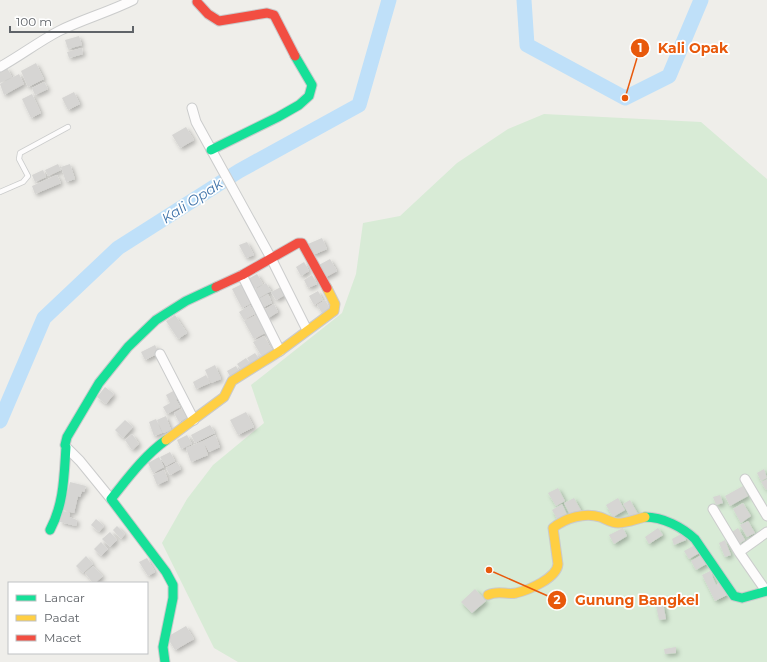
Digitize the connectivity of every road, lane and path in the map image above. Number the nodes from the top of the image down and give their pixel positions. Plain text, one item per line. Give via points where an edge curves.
1 (133, 0) edge
2 (199, 1) edge
3 (0, 67) edge
4 (192, 108) dead end
5 (68, 127) dead end
6 (212, 150) junction
7 (0, 192) edge
8 (271, 258) junction
9 (242, 275) junction
10 (307, 330) junction
11 (280, 351) junction
12 (160, 354) dead end
13 (194, 420) junction
14 (66, 447) junction
15 (745, 480) dead end
16 (111, 499) junction
17 (713, 509) dead end
18 (767, 516) edge
19 (50, 530) dead end
20 (767, 532) edge
21 (738, 552) junction
22 (767, 591) edge
23 (488, 595) dead end
24 (165, 662) edge

1 - 3 street via 60,31
2 - 6 street via 208,14 219,21 274,14 312,85 309,96 299,105
4 - 6 street via 196,122
5 - 7 lane via 20,153 19,159 28,176 23,182
6 - 8 street
8 - 9 street
8 - 10 street
8 - 10 street via 302,243 335,304 334,311
9 - 11 street
9 - 14 street via 172,309 156,320 128,347 99,383 67,437
10 - 11 street
11 - 13 street via 232,381 224,397
12 - 13 street
13 - 16 street via 155,448
14 - 16 street
14 - 19 street via 64,490 60,509
15 - 18 street
16 - 24 street via 173,584 173,598 163,647
17 - 21 street
20 - 21 street
21 - 22 street
22 - 23 street via 742,598 734,596 690,534 655,517 617,523 594,516 566,520 553,528 552,536 558,566 552,576 515,592 495,591

